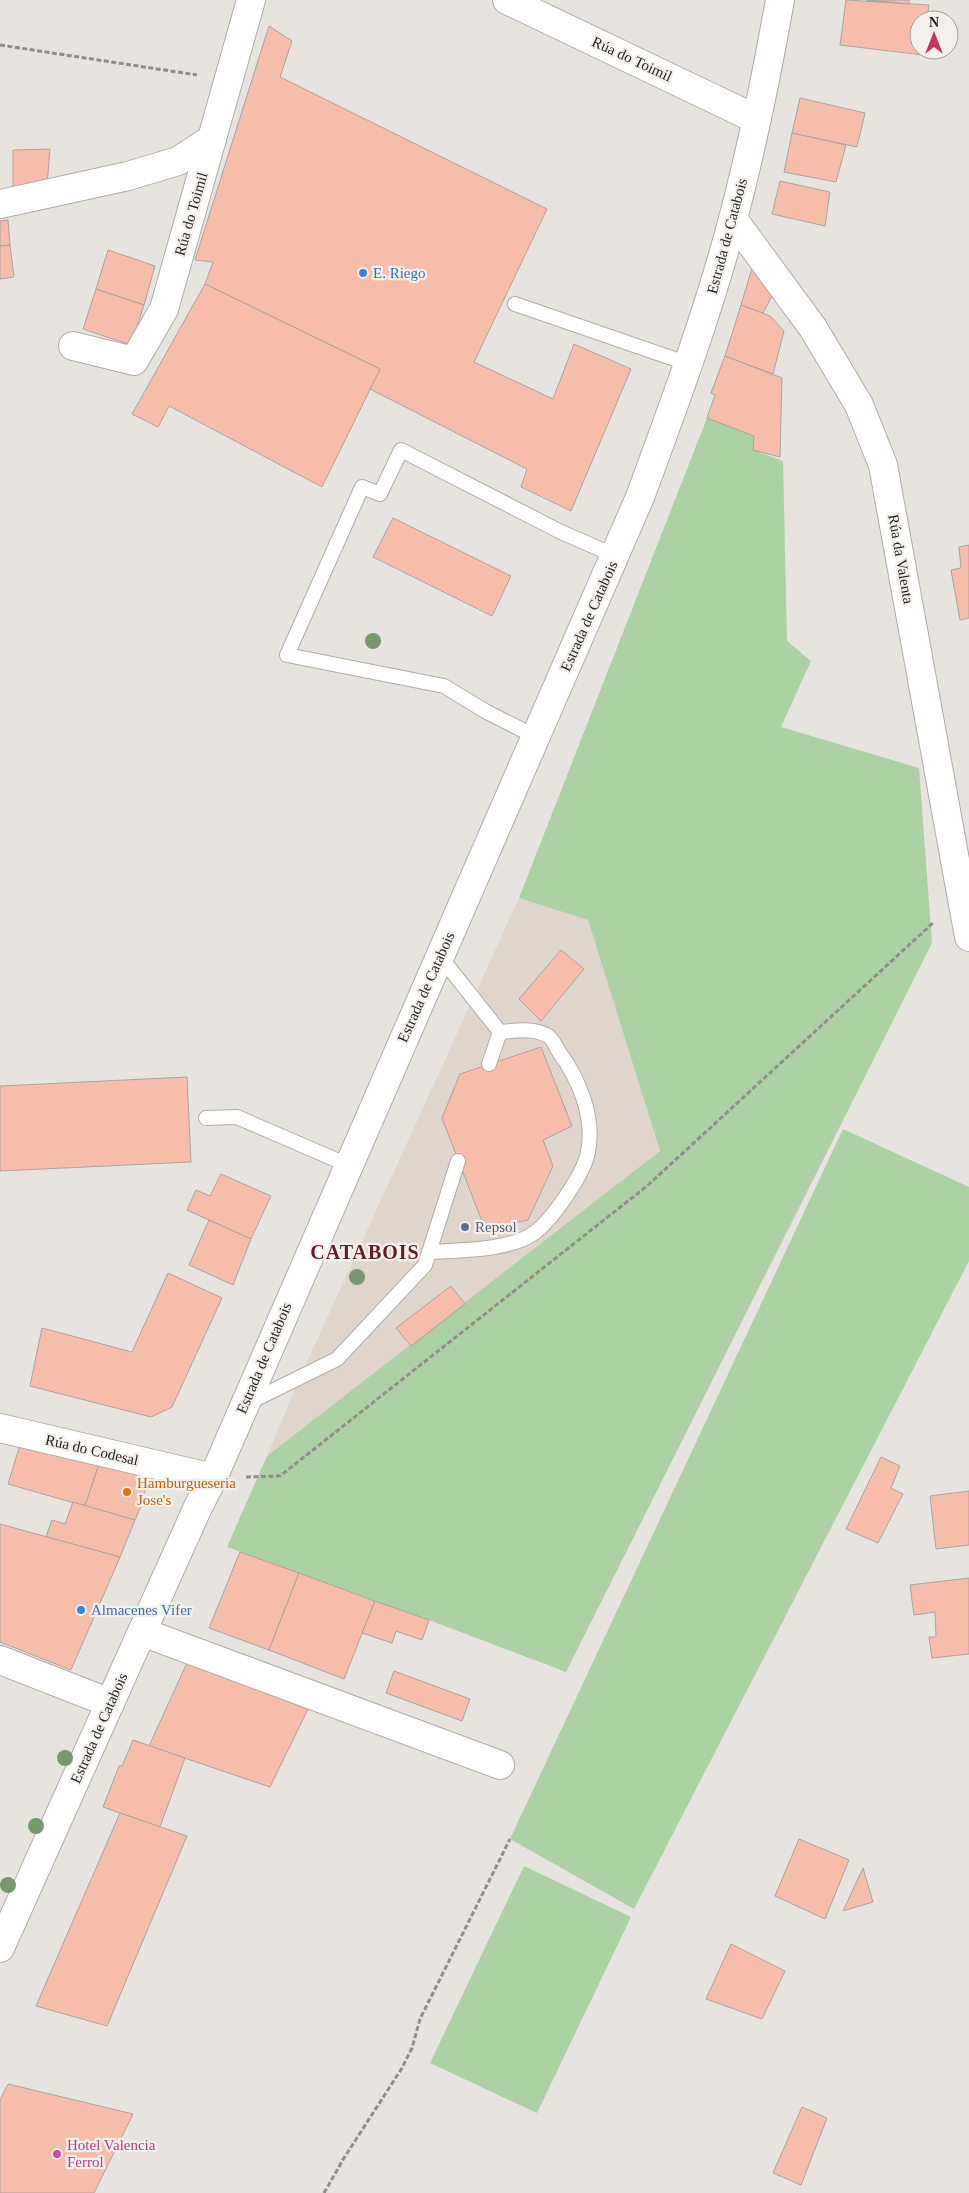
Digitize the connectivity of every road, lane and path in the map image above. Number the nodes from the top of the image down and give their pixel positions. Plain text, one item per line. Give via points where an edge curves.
1 (251, 0) edge
2 (507, 0) edge
3 (780, 0) edge
4 (0, 45) edge
5 (230, 74) junction
6 (756, 119) junction
7 (212, 139) junction
8 (0, 204) edge
9 (733, 219) junction
10 (515, 304) dead end
11 (73, 346) dead end
12 (689, 364) junction
13 (616, 556) junction
14 (536, 737) junction
15 (962, 896) junction
16 (969, 938) edge
17 (440, 955) junction
18 (500, 1032) junction
19 (489, 1064) dead end
20 (206, 1118) dead end
21 (458, 1161) dead end
22 (348, 1165) junction
23 (429, 1252) junction
24 (243, 1406) junction
25 (0, 1428) edge
26 (213, 1478) junction
27 (142, 1632) junction
28 (0, 1660) edge
29 (110, 1703) junction
30 (500, 1765) dead end
31 (510, 1839) dead end
32 (0, 1948) edge
33 (324, 2193) edge

1 - 5 street, Rúa do Toimil
2 - 6 street, Rúa do Toimil
3 - 6 street, Estrada de Catabois
4 - 5 path via 207,76
5 - 7 street, Rúa do Toimil
6 - 9 street, Estrada de Catabois
7 - 8 street via 178,161 128,176
7 - 11 street, Rúa do Toimil via 164,309 134,361
9 - 12 street, Estrada de Catabois
9 - 15 street, Rúa da Valenta via 813,328 859,405 883,464
10 - 12 lane
12 - 13 street, Estrada de Catabois
13 - 14 street, Estrada de Catabois
13 - 14 lane via 561,532 402,450 380,494 362,487 288,655 444,686
14 - 17 street, Estrada de Catabois
15 - 16 street, Rúa da Valenta
15 - 26 path via 647,1186 280,1476
17 - 18 lane
17 - 22 street, Estrada de Catabois
18 - 19 lane
18 - 23 lane via 529,1029 549,1037 574,1072 588,1116 588,1151 580,1174 556,1209 533,1234 501,1246
20 - 22 lane via 237,1117
21 - 23 lane
22 - 24 street, Estrada de Catabois
23 - 24 lane via 425,1265 337,1359
24 - 26 street, Estrada de Catabois
25 - 26 street, Rúa do Codesal
26 - 27 street, Estrada de Catabois
27 - 29 street, Estrada de Catabois
27 - 30 street
28 - 29 street
29 - 32 street, Estrada de Catabois
31 - 33 path via 425,2010 402,2068

